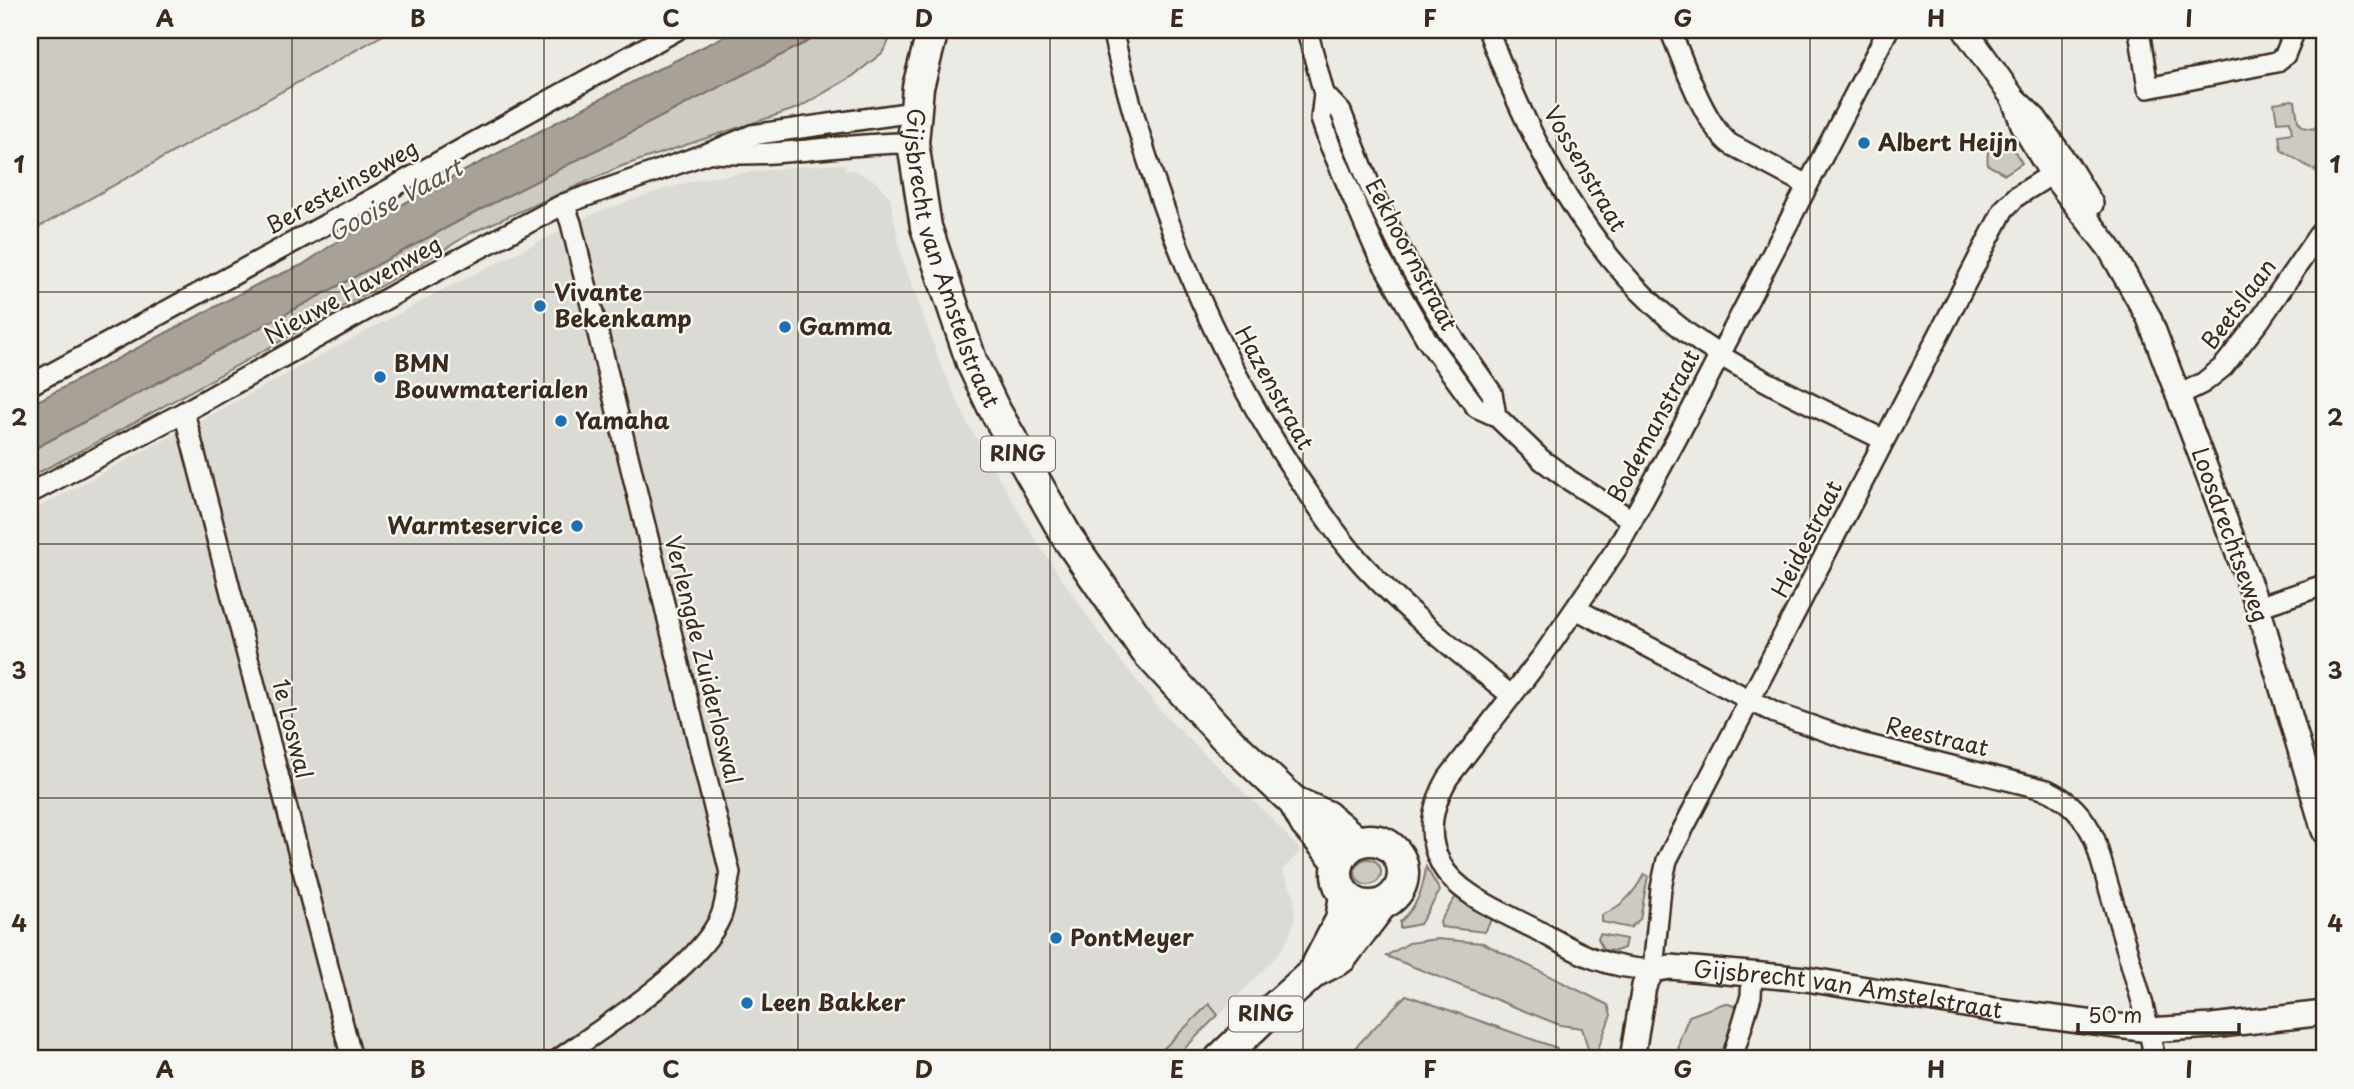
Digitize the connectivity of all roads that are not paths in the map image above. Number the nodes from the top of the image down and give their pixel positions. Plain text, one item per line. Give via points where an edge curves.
1 (677, 30) edge
2 (933, 30) edge
3 (1112, 30) edge
4 (1307, 30) edge
5 (1488, 30) edge
6 (1670, 30) edge
7 (1888, 30) edge
8 (1966, 30) edge
9 (2139, 30) edge
10 (2295, 30) edge
11 (915, 112) junction
12 (913, 143) junction
13 (711, 152) junction
14 (2060, 169) junction
15 (1807, 185) junction
16 (564, 204) junction
17 (2324, 228) edge
18 (1720, 355) junction
19 (30, 385) edge
20 (2179, 395) junction
21 (184, 412) junction
22 (1884, 440) junction
23 (30, 493) edge
24 (1632, 520) junction
25 (2324, 584) edge
26 (2258, 607) junction
27 (1576, 609) junction
28 (1512, 696) junction
29 (1751, 701) junction
30 (1432, 824) joint
31 (2324, 831) edge
32 (1348, 852) junction
33 (1345, 895) junction
34 (1381, 905) junction
35 (1653, 970) junction
36 (1314, 972) junction
37 (1752, 975) junction
38 (2324, 1013) edge
39 (2149, 1030) junction
40 (352, 1059) edge
41 (559, 1059) edge
42 (1220, 1059) edge
43 (1632, 1059) edge
44 (1732, 1059) edge
45 (2155, 1059) edge

1 - 19 street, Beresteinseweg
2 - 11 main road, Gijsbrecht van Amstelstraat / RING
3 - 28 street, Hazenstraat via 1165,214 1206,313 1256,411 1317,505 1364,565 1419,621
4 - 24 street, Eekhoornstraat via 1324,94 1341,112 1372,191 1411,269 1492,393 1496,416 1542,460
5 - 18 street, Vossenstraat via 1535,136 1587,229 1651,303
6 - 15 street via 1711,123 1722,137
7 - 15 street, Bodemanstraat
8 - 14 street, Loosdrechtseweg via 2013,97 2035,119
9 - 10 street via 2148,88 2276,62 2285,55
11 - 12 main road, Gijsbrecht van Amstelstraat / RING
11 - 13 street, Nieuwe Havenweg via 752,135
12 - 13 street, Nieuwe Havenweg via 874,143 833,154
12 - 32 main road, Gijsbrecht van Amstelstraat / RING via 926,227 972,363 1067,537 1146,651 1225,737 1294,802 1306,824
13 - 16 street, Nieuwe Havenweg
14 - 20 street, Loosdrechtseweg via 2100,220 2110,249 2149,318
14 - 22 street, Heidestraat via 2004,209
15 - 18 street, Bodemanstraat
16 - 21 street, Nieuwe Havenweg
16 - 41 street, Verlengde Zuiderloswal via 730,873 721,916 698,951
17 - 20 street, Beetslaan via 2223,367
18 - 22 street, Vossenstraat
18 - 24 street, Bodemanstraat
20 - 26 street, Loosdrechtseweg
21 - 23 street, Nieuwe Havenweg
21 - 40 street, 1e Loswal
22 - 29 street, Heidestraat
24 - 27 street, Bodemanstraat
25 - 26 street
26 - 31 street, Loosdrechtseweg
27 - 28 street, Bodemanstraat
27 - 29 street, Reestraat
28 - 30 street, Bodemanstraat via 1448,778 1437,798
29 - 35 street, Heidestraat via 1667,860
29 - 39 street, Reestraat via 1836,736 2023,783 2070,804 2095,839
30 - 35 street, Gijsbrecht van Amstelstraat via 1441,864 1455,883 1480,900 1593,959
32 - 33 main road, RING via 1338,879
32 - 34 main road, RING via 1367,840 1382,842 1400,857 1403,879 1399,890
33 - 34 main road via 1362,905
33 - 36 main road, RING via 1341,920
34 - 36 main road, RING via 1341,958
35 - 37 street, Gijsbrecht van Amstelstraat via 1687,967
35 - 43 street via 1644,986
36 - 42 main road, RING
37 - 39 street, Gijsbrecht van Amstelstraat
37 - 44 street via 1751,996
38 - 39 street, Gijsbrecht van Amstelstraat
39 - 45 street, Reestraat

